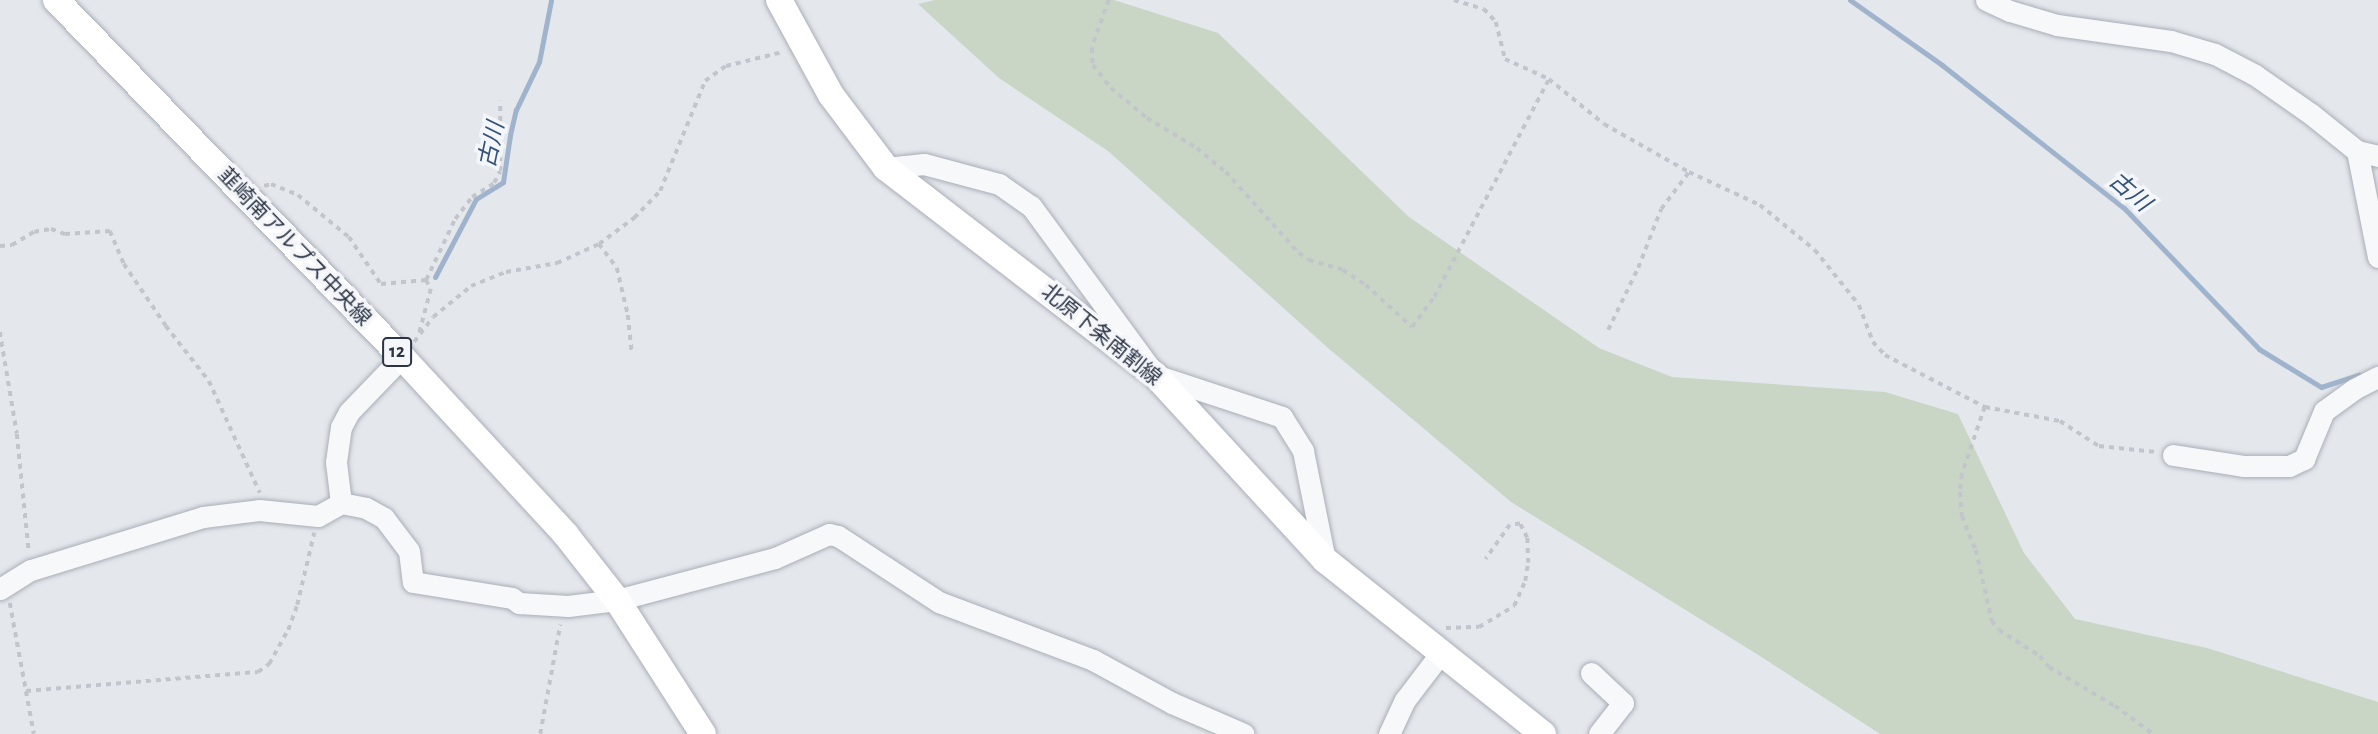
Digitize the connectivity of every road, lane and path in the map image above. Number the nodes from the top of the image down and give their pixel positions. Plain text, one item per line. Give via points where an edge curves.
1 (56, 0) edge
2 (779, 0) edge
3 (1109, 0) edge
4 (1454, 0) edge
5 (1986, 0) edge
6 (805, 48) junction
7 (1549, 79) junction
8 (500, 101) dead end
9 (2357, 151) junction
10 (2378, 156) edge
11 (886, 168) junction
12 (1689, 172) junction
13 (240, 191) junction
14 (599, 244) junction
15 (0, 246) edge
16 (2378, 257) edge
17 (426, 280) junction
18 (1608, 330) dead end
19 (0, 332) edge
20 (410, 347) junction
21 (632, 353) dead end
22 (7, 374) junction
23 (0, 375) edge
24 (1155, 375) junction
25 (2377, 377) edge
26 (1985, 407) junction
27 (2173, 454) joint
28 (341, 503) junction
29 (268, 511) junction
30 (317, 516) junction
31 (1486, 559) dead end
32 (1325, 560) junction
33 (31, 570) junction
34 (4, 586) edge
35 (617, 600) junction
36 (563, 605) junction
37 (1408, 629) junction
38 (1440, 654) junction
39 (1591, 673) dead end
40 (26, 691) junction
41 (34, 734) edge
42 (540, 734) edge
43 (703, 734) edge
44 (1244, 734) edge
45 (1389, 734) edge
46 (1543, 734) edge
47 (1599, 734) edge
48 (2153, 734) edge

1 - 13 main road, 韮崎南アルプス中央線 / 12
2 - 6 main road, 北原下条南割線
3 - 7 path via 1092,48 1093,65 1111,88 1226,172 1298,253 1343,270 1412,327 1434,296
4 - 7 path via 1483,9 1496,23 1505,59
5 - 9 street via 2057,25 2171,41 2215,54 2255,75
6 - 11 main road, 北原下条南割線 via 831,95
6 - 14 path via 726,66 705,81 660,191
7 - 12 path via 1604,124
8 - 17 path via 500,171 494,183 472,197 455,219
9 - 10 street
9 - 16 street
11 - 24 main road, 北原下条南割線
11 - 24 street via 924,164 999,184 1031,206
12 - 18 path via 1661,209
12 - 26 path via 1760,205 1815,250 1859,305 1873,342 1885,355
13 - 17 path via 271,184 298,195 349,237 381,284
13 - 20 main road, 韮崎南アルプス中央線 / 12
14 - 20 path via 557,263 506,272 471,286 433,317
14 - 21 path via 620,277
15 - 29 path via 51,229 65,233 110,231 124,264 209,381
17 - 20 path via 431,289
19 - 22 path
20 - 28 street via 349,412 341,427 336,461
20 - 35 main road, 韮崎南アルプス中央線 / 12
22 - 23 path
22 - 33 path
24 - 32 main road, 北原下条南割線
24 - 32 street via 1282,417 1303,451
25 - 27 street via 2324,411 2304,459 2289,466 2243,466
26 - 27 path via 2060,421 2099,446
26 - 48 path via 1960,492 1962,516 1976,550 1992,621 2049,667
28 - 30 street
28 - 36 street via 366,508 384,518 409,551 413,582 512,598 519,603
29 - 30 street
29 - 33 street via 203,517
30 - 40 path via 288,630 269,664 258,672
31 - 37 path via 1510,525 1520,524 1527,538 1528,563 1514,606 1479,626
32 - 37 main road, 北原下条南割線
33 - 34 street
34 - 40 path
35 - 36 street
35 - 43 main road, 韮崎南アルプス中央線 / 12
35 - 44 street via 775,558 829,534 939,602 1093,660 1172,703
36 - 42 path
37 - 38 main road, 北原下条南割線
38 - 45 street via 1405,700
38 - 46 main road, 北原下条南割線
39 - 47 street via 1623,703
40 - 41 path

